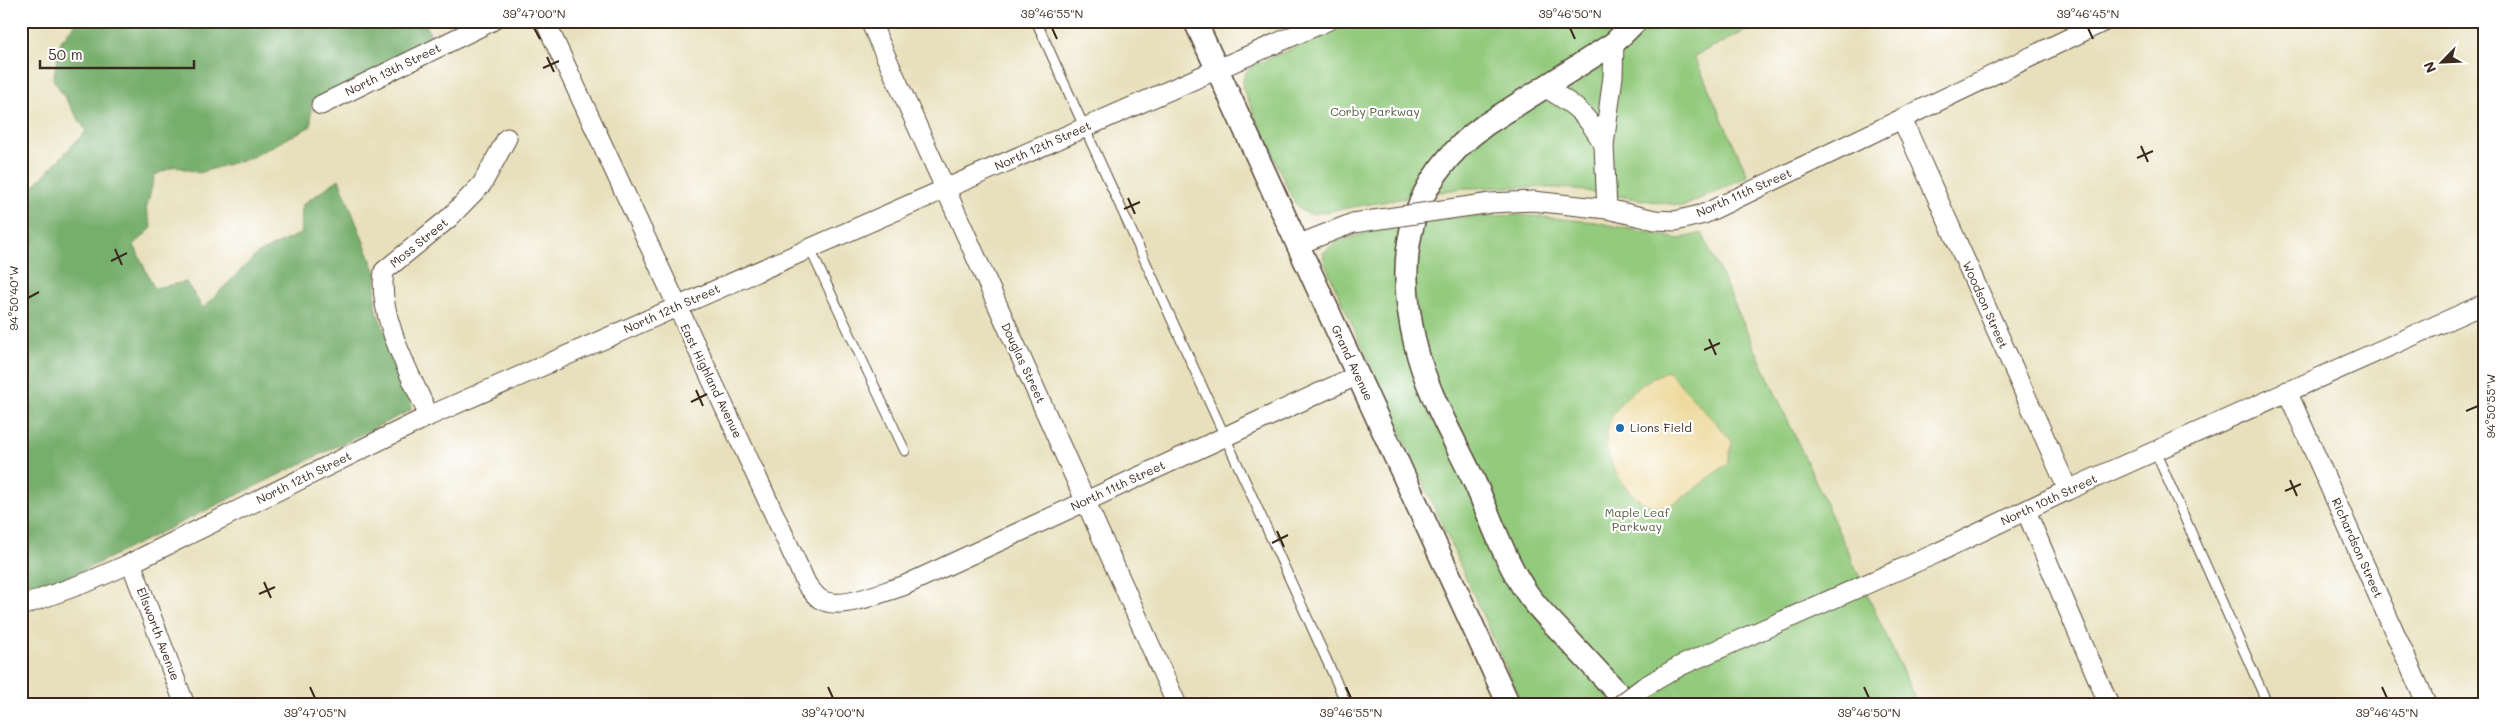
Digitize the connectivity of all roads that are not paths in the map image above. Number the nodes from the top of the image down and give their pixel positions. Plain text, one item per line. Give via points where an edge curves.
1 (492, 21) edge
2 (546, 21) edge
3 (870, 21) edge
4 (1036, 21) edge
5 (1195, 21) edge
6 (1327, 21) edge
7 (1636, 21) edge
8 (2105, 21) edge
9 (1614, 43) junction
10 (1217, 70) junction
11 (1546, 88) junction
12 (321, 106) dead end
13 (1902, 119) junction
14 (1083, 129) junction
15 (507, 138) dead end
16 (1604, 146) junction
17 (944, 190) junction
18 (1607, 209) junction
19 (1297, 245) junction
20 (810, 248) junction
21 (2484, 304) edge
22 (676, 307) junction
23 (1358, 375) junction
24 (2287, 391) junction
25 (429, 416) junction
26 (1224, 437) junction
27 (905, 451) dead end
28 (2155, 451) junction
29 (2068, 490) junction
30 (1086, 500) junction
31 (2026, 511) junction
32 (131, 563) junction
33 (878, 594) joint
34 (21, 606) edge
35 (186, 705) edge
36 (1176, 705) edge
37 (1346, 705) edge
38 (1509, 705) edge
39 (1620, 705) edge
40 (1629, 705) edge
41 (2110, 705) edge
42 (2268, 705) edge
43 (2427, 705) edge

1 - 12 street, North 13th Street
2 - 22 street, East Highland Avenue
3 - 17 street, Douglas Street
4 - 14 lane
5 - 10 street, Grand Avenue
6 - 10 street, North 12th Street
7 - 9 street
8 - 13 street, North 11th Street
9 - 11 street
9 - 16 street
10 - 14 street, North 12th Street
10 - 19 street, Grand Avenue
11 - 16 street via 1570,102 1588,118
11 - 40 street via 1467,139 1445,160 1417,206 1409,246 1406,289 1415,344 1431,390 1514,571 1539,609
13 - 18 street, North 11th Street via 1704,214 1676,221 1655,220
13 - 29 street, Woodson Street
14 - 17 street, North 12th Street
14 - 26 lane
15 - 25 street, Moss Street via 482,184 449,218 384,271 382,286 387,310 401,354
16 - 18 street
17 - 20 street, North 12th Street
17 - 30 street, Douglas Street
18 - 19 street, North 11th Street, bridge via 1533,201 1491,203 1352,223
19 - 23 street, Grand Avenue
20 - 22 street, North 12th Street
20 - 27 lane
21 - 24 street, North 10th Street
22 - 25 street, North 12th Street
22 - 33 street, East Highland Avenue via 807,585 819,599 833,605
23 - 26 street, North 11th Street
23 - 38 street, Grand Avenue
24 - 28 street, North 10th Street
24 - 43 street, Richardson Street
25 - 32 street, North 12th Street
26 - 30 street, North 11th Street
26 - 37 lane
28 - 29 street, North 10th Street
28 - 42 lane
29 - 31 street, North 10th Street
30 - 33 street, North 11th Street via 902,586
30 - 36 street, Douglas Street
31 - 39 street, North 10th Street, bridge via 1680,666
31 - 41 street
32 - 34 street, North 12th Street
32 - 35 street, Ellsworth Avenue

